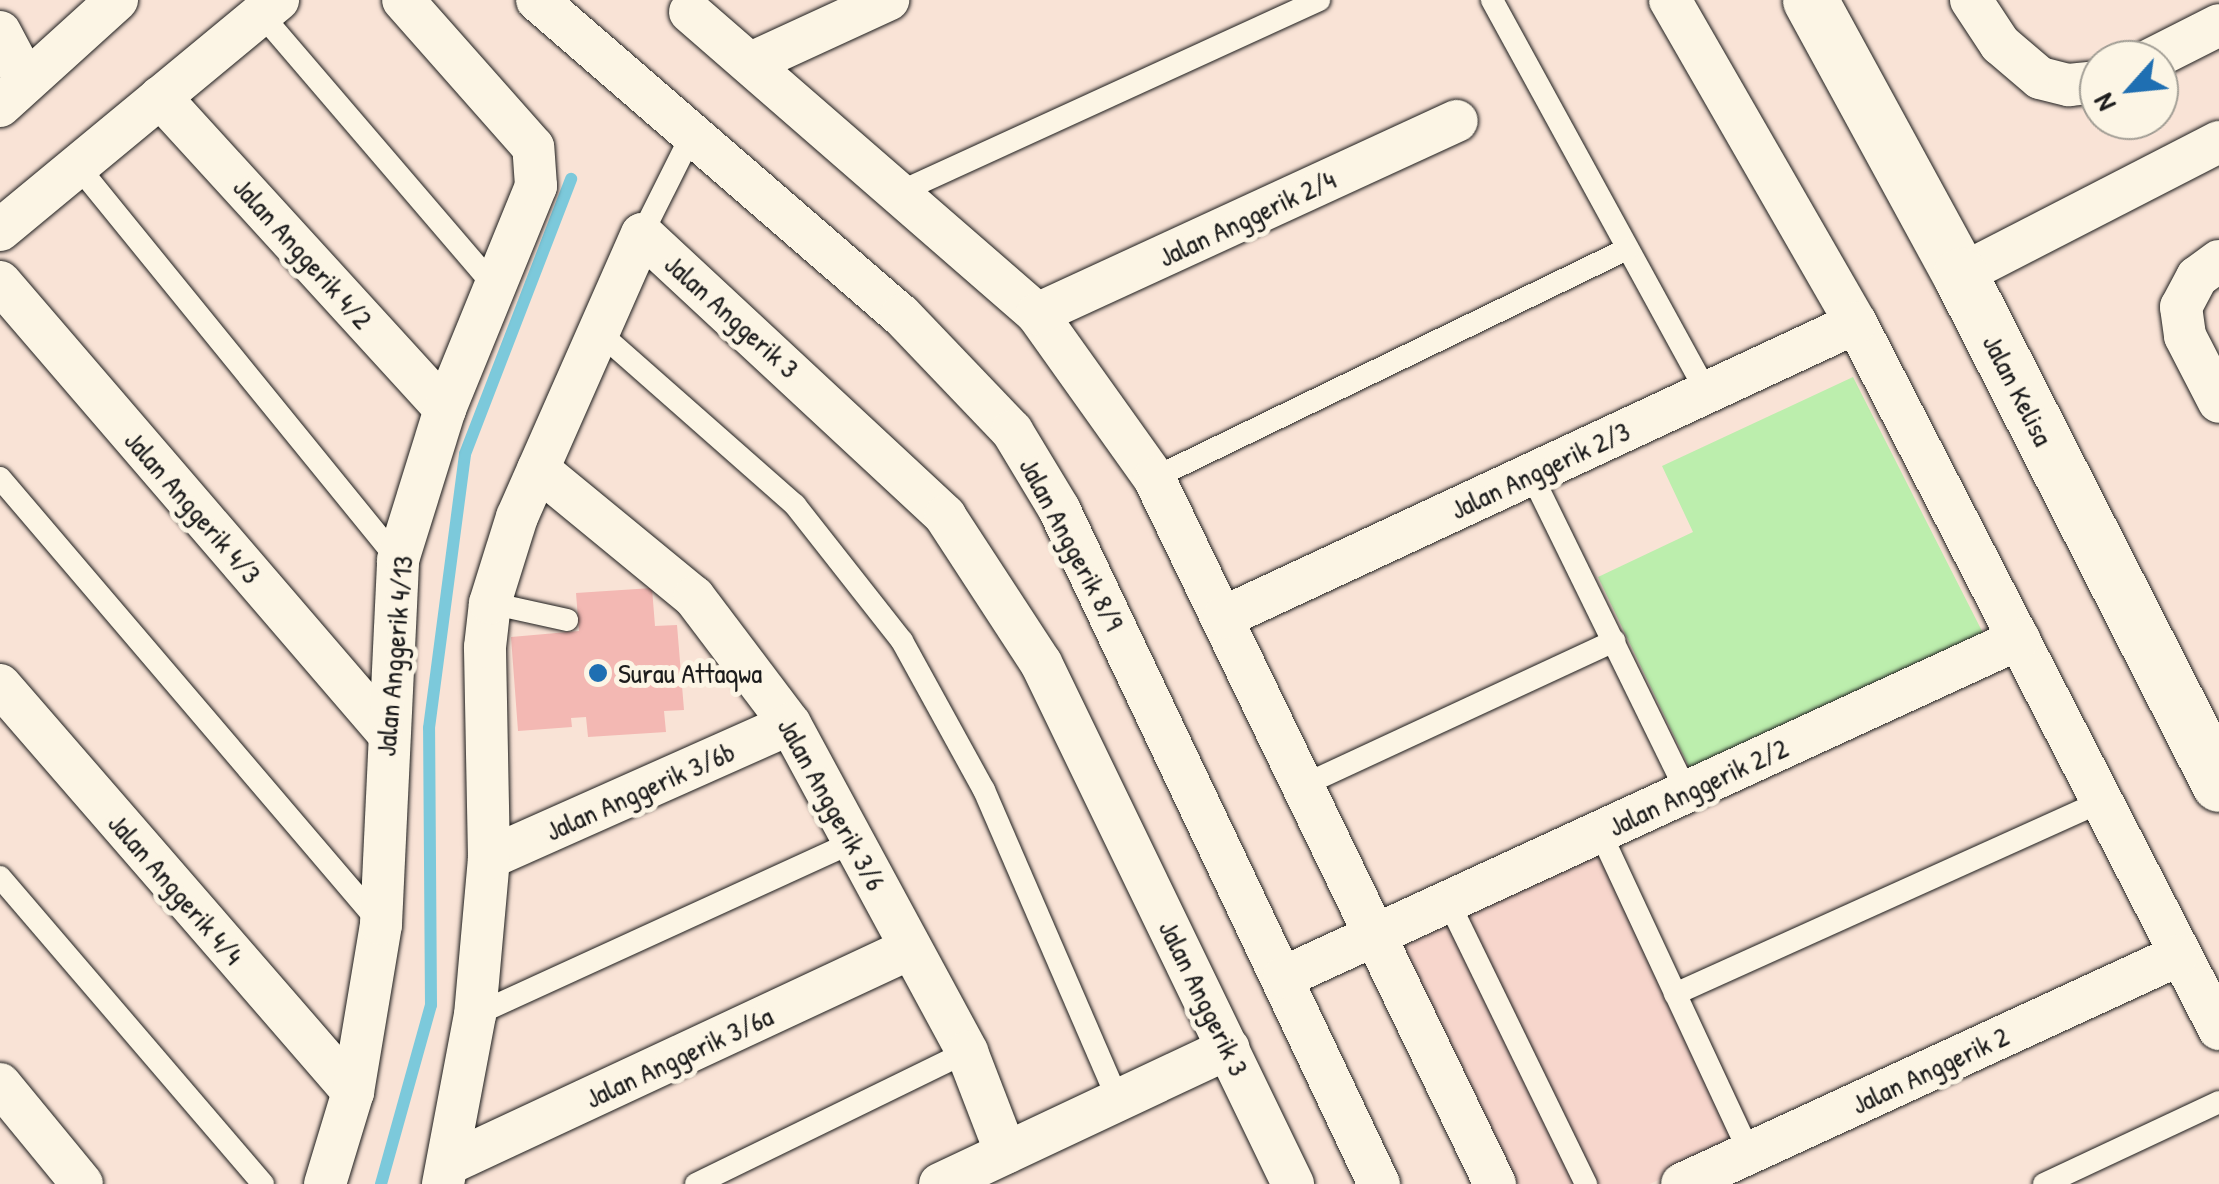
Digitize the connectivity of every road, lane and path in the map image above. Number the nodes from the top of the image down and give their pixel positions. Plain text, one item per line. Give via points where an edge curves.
1 (117, 0) edge
2 (402, 0) edge
3 (536, 0) edge
4 (888, 0) edge
5 (1319, 0) edge
6 (1492, 0) edge
7 (1670, 0) edge
8 (1810, 0) edge
9 (1971, 0) edge
10 (690, 6) edge
11 (270, 7) edge
12 (2219, 25) edge
13 (0, 32) edge
14 (2179, 45) edge
15 (753, 62) junction
16 (2079, 85) edge
17 (13, 94) edge
18 (160, 97) junction
19 (1457, 121) dead end
20 (690, 138) junction
21 (2219, 142) edge
22 (76, 164) junction
23 (900, 192) junction
24 (0, 230) edge
25 (642, 234) junction
26 (1627, 249) junction
27 (2219, 261) edge
28 (1960, 276) junction
29 (0, 282) edge
30 (493, 284) junction
31 (1037, 314) junction
32 (1856, 323) junction
33 (601, 334) junction
34 (1707, 393) junction
35 (2219, 402) edge
36 (445, 408) junction
37 (538, 469) junction
38 (1532, 474) junction
39 (0, 478) edge
40 (1154, 478) junction
41 (398, 560) junction
42 (490, 602) junction
43 (1224, 618) junction
44 (566, 620) dead end
45 (2018, 639) junction
46 (1614, 641) junction
47 (0, 685) edge
48 (790, 724) junction
49 (386, 731) junction
50 (1306, 784) junction
51 (2219, 784) edge
52 (1687, 793) junction
53 (2100, 802) junction
54 (1600, 832) junction
55 (855, 841) junction
56 (489, 858) junction
57 (0, 877) edge
58 (1449, 903) junction
59 (381, 924) junction
60 (1377, 936) junction
61 (910, 949) junction
62 (2177, 956) junction
63 (1284, 977) junction
64 (1676, 994) junction
65 (476, 1015) junction
66 (2219, 1029) edge
67 (1229, 1048) junction
68 (967, 1052) junction
69 (0, 1084) edge
70 (354, 1092) junction
71 (1117, 1098) junction
72 (2219, 1102) edge
73 (1006, 1152) junction
74 (1750, 1153) junction
75 (446, 1174) edge
76 (1282, 1180) edge
77 (82, 1184) edge
78 (263, 1184) edge
79 (325, 1184) edge
80 (696, 1184) edge
81 (940, 1184) edge
82 (1379, 1184) edge
83 (1495, 1184) edge
84 (1586, 1184) edge
85 (1682, 1184) edge
86 (2044, 1184) edge

1 - 17 street
2 - 30 street, Jalan Anggerik 4/13 via 533,147 536,186
3 - 20 street, Jalan Anggerik 8/9
4 - 15 street
5 - 23 lane
6 - 26 lane
7 - 32 street
8 - 28 main road, Jalan Kelisa
9 - 16 street via 2000,44 2040,78
10 - 15 street
11 - 18 street
11 - 30 lane
12 - 14 street
13 - 17 street
15 - 23 street
18 - 22 street
18 - 36 street, Jalan Anggerik 4/2
19 - 31 street, Jalan Anggerik 2/4
20 - 25 lane
20 - 63 street, Jalan Anggerik 8/9 via 901,316 1012,432 1059,508
21 - 28 street
22 - 24 street
22 - 41 lane
23 - 31 street
25 - 33 street, Jalan Anggerik 3
25 - 67 street, Jalan Anggerik 3 via 945,516 1041,663
26 - 34 lane
26 - 40 lane
27 - 35 street via 2197,277 2181,307 2185,336
28 - 51 main road, Jalan Kelisa
29 - 49 street, Jalan Anggerik 4/3
30 - 36 street, Jalan Anggerik 4/13
31 - 40 street
32 - 34 street, Jalan Anggerik 2/3
32 - 45 street
33 - 37 street, Jalan Anggerik 3
33 - 71 lane via 795,505 902,641 984,790
34 - 38 street, Jalan Anggerik 2/3
36 - 41 street, Jalan Anggerik 4/13
37 - 42 street, Jalan Anggerik 3
37 - 48 street, Jalan Anggerik 3/6 via 694,597
38 - 43 street, Jalan Anggerik 2/3
38 - 46 lane
39 - 59 lane
40 - 43 street
41 - 49 street, Jalan Anggerik 4/13
42 - 44 lane
42 - 56 street, Jalan Anggerik 3 via 484,647
43 - 50 street
45 - 52 street, Jalan Anggerik 2/2
45 - 53 street
46 - 50 lane
46 - 52 lane
47 - 70 street, Jalan Anggerik 4/4
48 - 55 street, Jalan Anggerik 3/6
48 - 56 street, Jalan Anggerik 3/6b
49 - 59 street, Jalan Anggerik 4/13
50 - 60 street
52 - 54 street, Jalan Anggerik 2/2
53 - 62 street
53 - 64 lane
54 - 58 street, Jalan Anggerik 2/2
54 - 64 lane
55 - 61 street, Jalan Anggerik 3/6
55 - 65 lane
56 - 65 street, Jalan Anggerik 3
57 - 78 lane
58 - 60 street, Jalan Anggerik 2/2
58 - 84 lane
59 - 70 street, Jalan Anggerik 4/13
60 - 63 street, Jalan Anggerik 2/2
60 - 83 street
61 - 68 street, Jalan Anggerik 3/6
61 - 75 street, Jalan Anggerik 3/6a
62 - 66 street
62 - 74 street, Jalan Anggerik 2
63 - 82 street, Jalan Anggerik 8/9
64 - 74 lane
65 - 75 street, Jalan Anggerik 3
67 - 71 street
67 - 76 street, Jalan Anggerik 3
68 - 73 street, Jalan Anggerik 3/6
68 - 80 lane
69 - 77 street
70 - 79 street, Jalan Anggerik 4/13
71 - 73 street
72 - 86 lane
73 - 81 street
74 - 85 street, Jalan Anggerik 2

